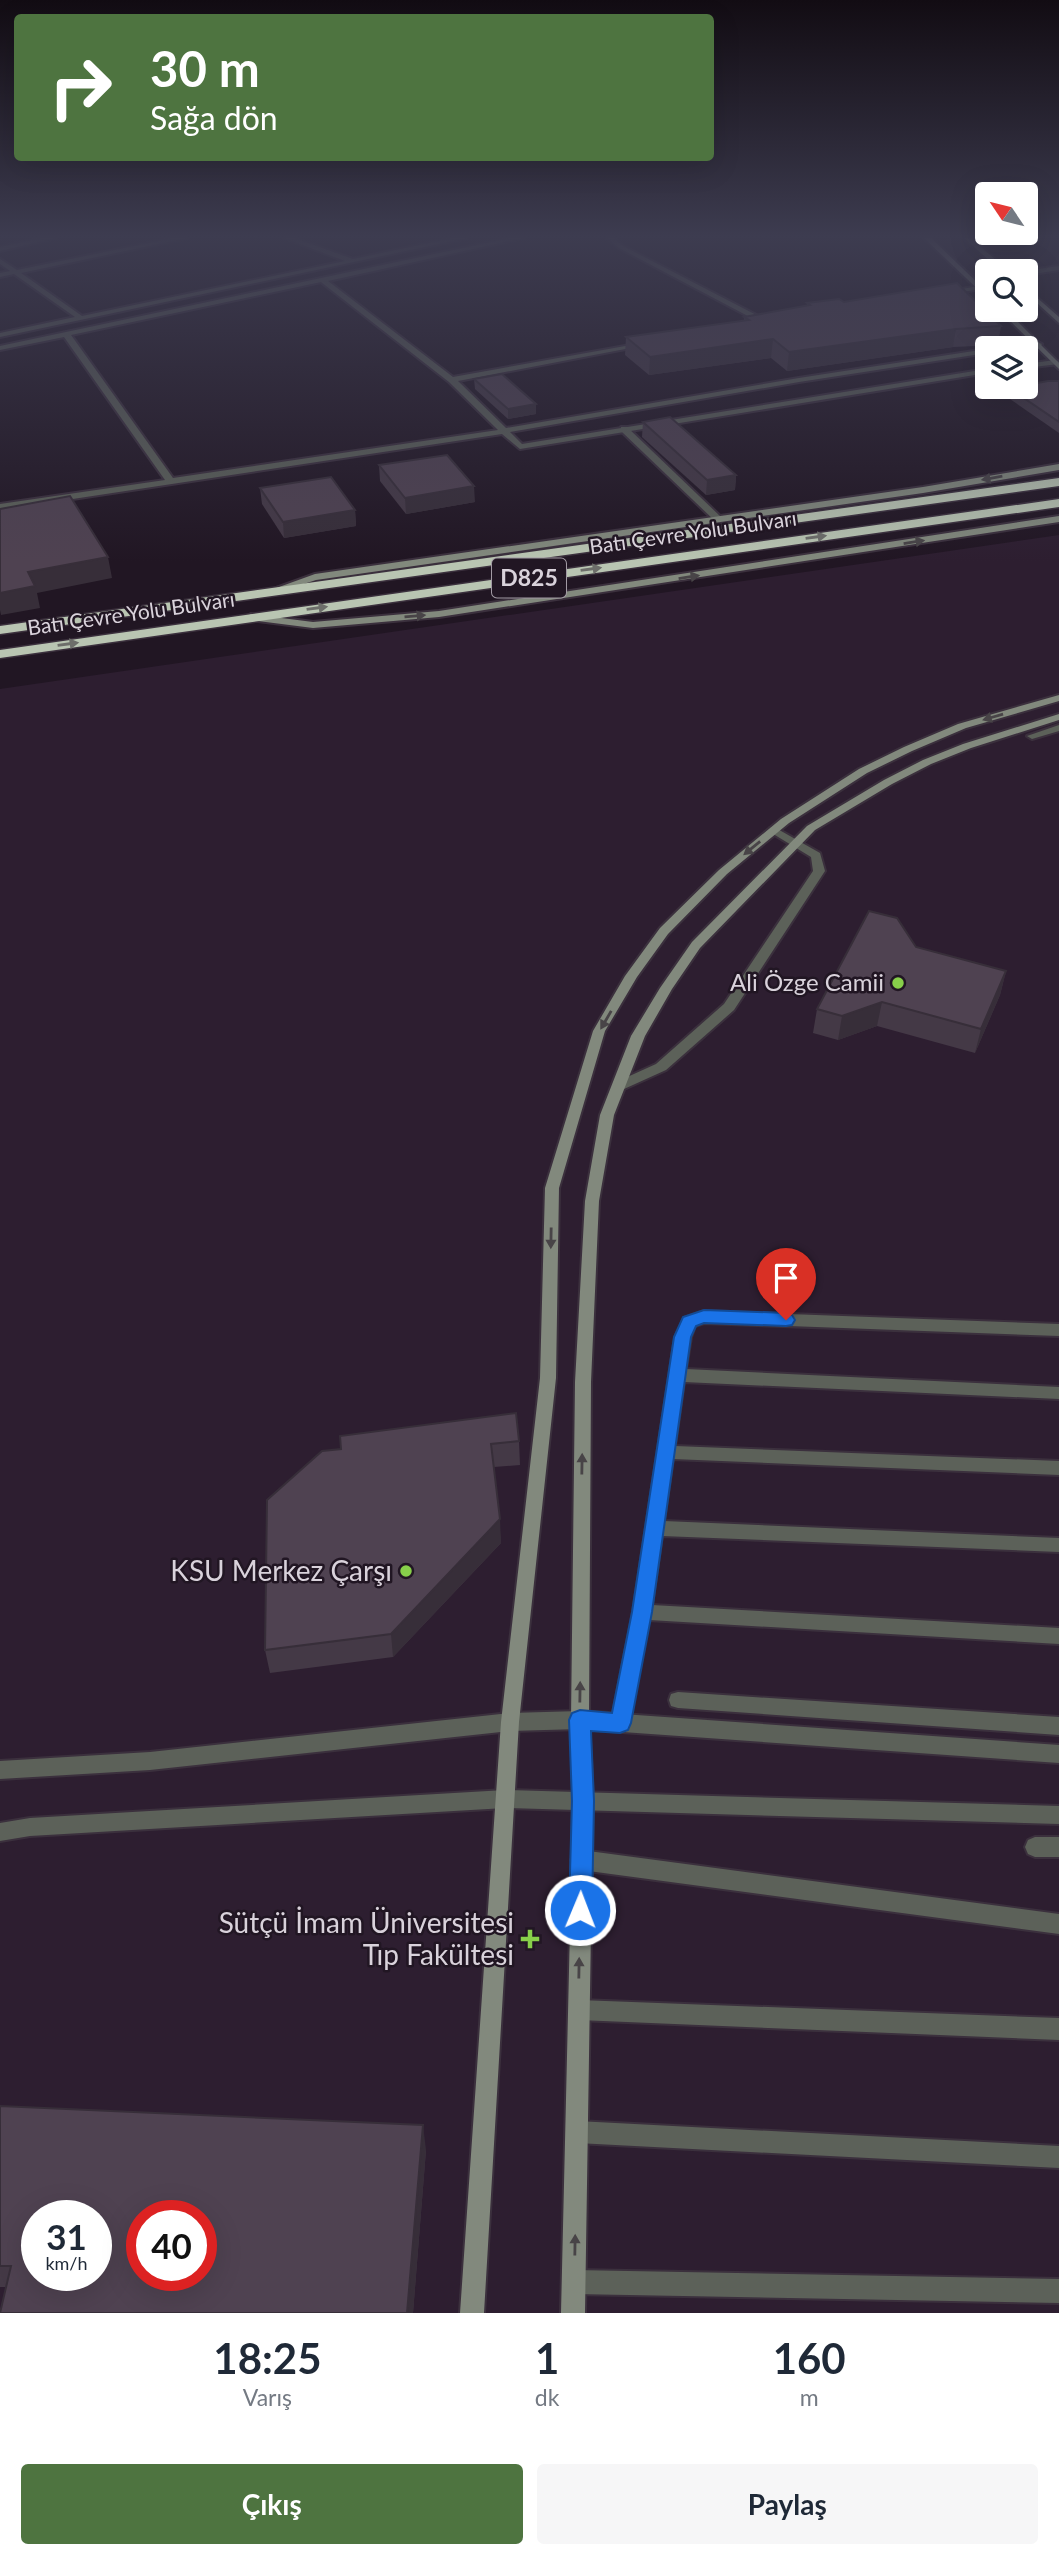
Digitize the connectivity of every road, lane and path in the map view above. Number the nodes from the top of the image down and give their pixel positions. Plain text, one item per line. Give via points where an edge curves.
1 (75, 346) edge
2 (408, 346) edge
3 (636, 346) edge
4 (1040, 346) edge
5 (975, 353) edge
6 (1057, 364) edge
7 (1038, 365) edge
8 (975, 372) edge
9 (452, 380) junction
10 (624, 429) junction
11 (504, 431) junction
12 (1059, 467) edge
13 (170, 480) junction
14 (1056, 482) edge
15 (1059, 503) edge
16 (0, 507) edge
17 (718, 519) junction
18 (1059, 519) edge
19 (271, 591) junction
20 (250, 617) junction
21 (0, 630) edge
22 (0, 654) edge
23 (1059, 698) edge
24 (1059, 717) edge
25 (1059, 728) edge
26 (1032, 736) dead end
27 (774, 830) junction
28 (797, 842) junction
29 (619, 1086) junction
30 (1059, 1330) edge
31 (677, 1375) junction
32 (1059, 1393) edge
33 (665, 1452) junction
34 (1059, 1468) edge
35 (654, 1528) junction
36 (1059, 1545) edge
37 (642, 1612) junction
38 (1059, 1636) edge
39 (678, 1700) dead end
40 (580, 1720) junction
41 (510, 1722) junction
42 (620, 1723) junction
43 (1059, 1726) edge
44 (1059, 1754) edge
45 (0, 1770) edge
46 (505, 1799) junction
47 (583, 1801) junction
48 (1059, 1815) edge
49 (0, 1832) edge
50 (1035, 1847) dead end
51 (1059, 1847) edge
52 (581, 1860) junction
53 (1059, 1924) edge
54 (579, 2010) junction
55 (1059, 2029) edge
56 (576, 2132) junction
57 (1059, 2157) edge
58 (574, 2282) junction
59 (1059, 2291) edge
60 (472, 2313) edge
61 (573, 2313) edge

1 - 13 street
2 - 9 street
3 - 9 street
4 - 6 street
5 - 11 street
6 - 7 street
8 - 10 street
9 - 11 street
10 - 11 street via 520,447
10 - 17 street
11 - 13 street
12 -> 17 street
13 - 16 street
14 - 19 highway, Batı Çevre Yolu Bulvarı / D825
20 -> 15 highway, Batı Çevre Yolu Bulvarı / D825
17 - 19 street via 315,578
20 -> 18 street via 313,625 439,614
19 - 21 highway, Batı Çevre Yolu Bulvarı / D825
22 -> 20 highway, Batı Çevre Yolu Bulvarı / D825
23 -> 27 street via 962,726 908,749 863,771
24 - 28 street via 927,762 811,828
25 - 26 street
27 - 28 street
27 -> 41 street via 723,872 664,931 631,976 600,1031 576,1101 552,1188 548,1378
28 - 29 street via 696,945 638,1036
28 - 29 street via 816,855 819,871 729,1007 661,1067
40 -> 29 street via 583,1382 592,1201 607,1115
30 - 31 street via 704,1317 689,1322 682,1337
31 - 32 street
31 - 33 street
33 - 34 street
33 - 35 street
35 - 36 street
35 - 37 street
37 - 38 street
37 - 42 street
39 - 43 street
40 - 41 street
40 - 42 street
40 - 47 street
41 - 45 street via 150,1761
41 - 46 street
42 - 44 street
46 - 47 street
46 - 49 street
46 - 60 street
47 - 48 street
47 - 52 street
50 - 51 street
52 - 53 street
54 -> 52 street
54 - 55 street
54 - 56 street
56 - 57 street
58 -> 56 street
58 - 59 street
58 - 61 street

